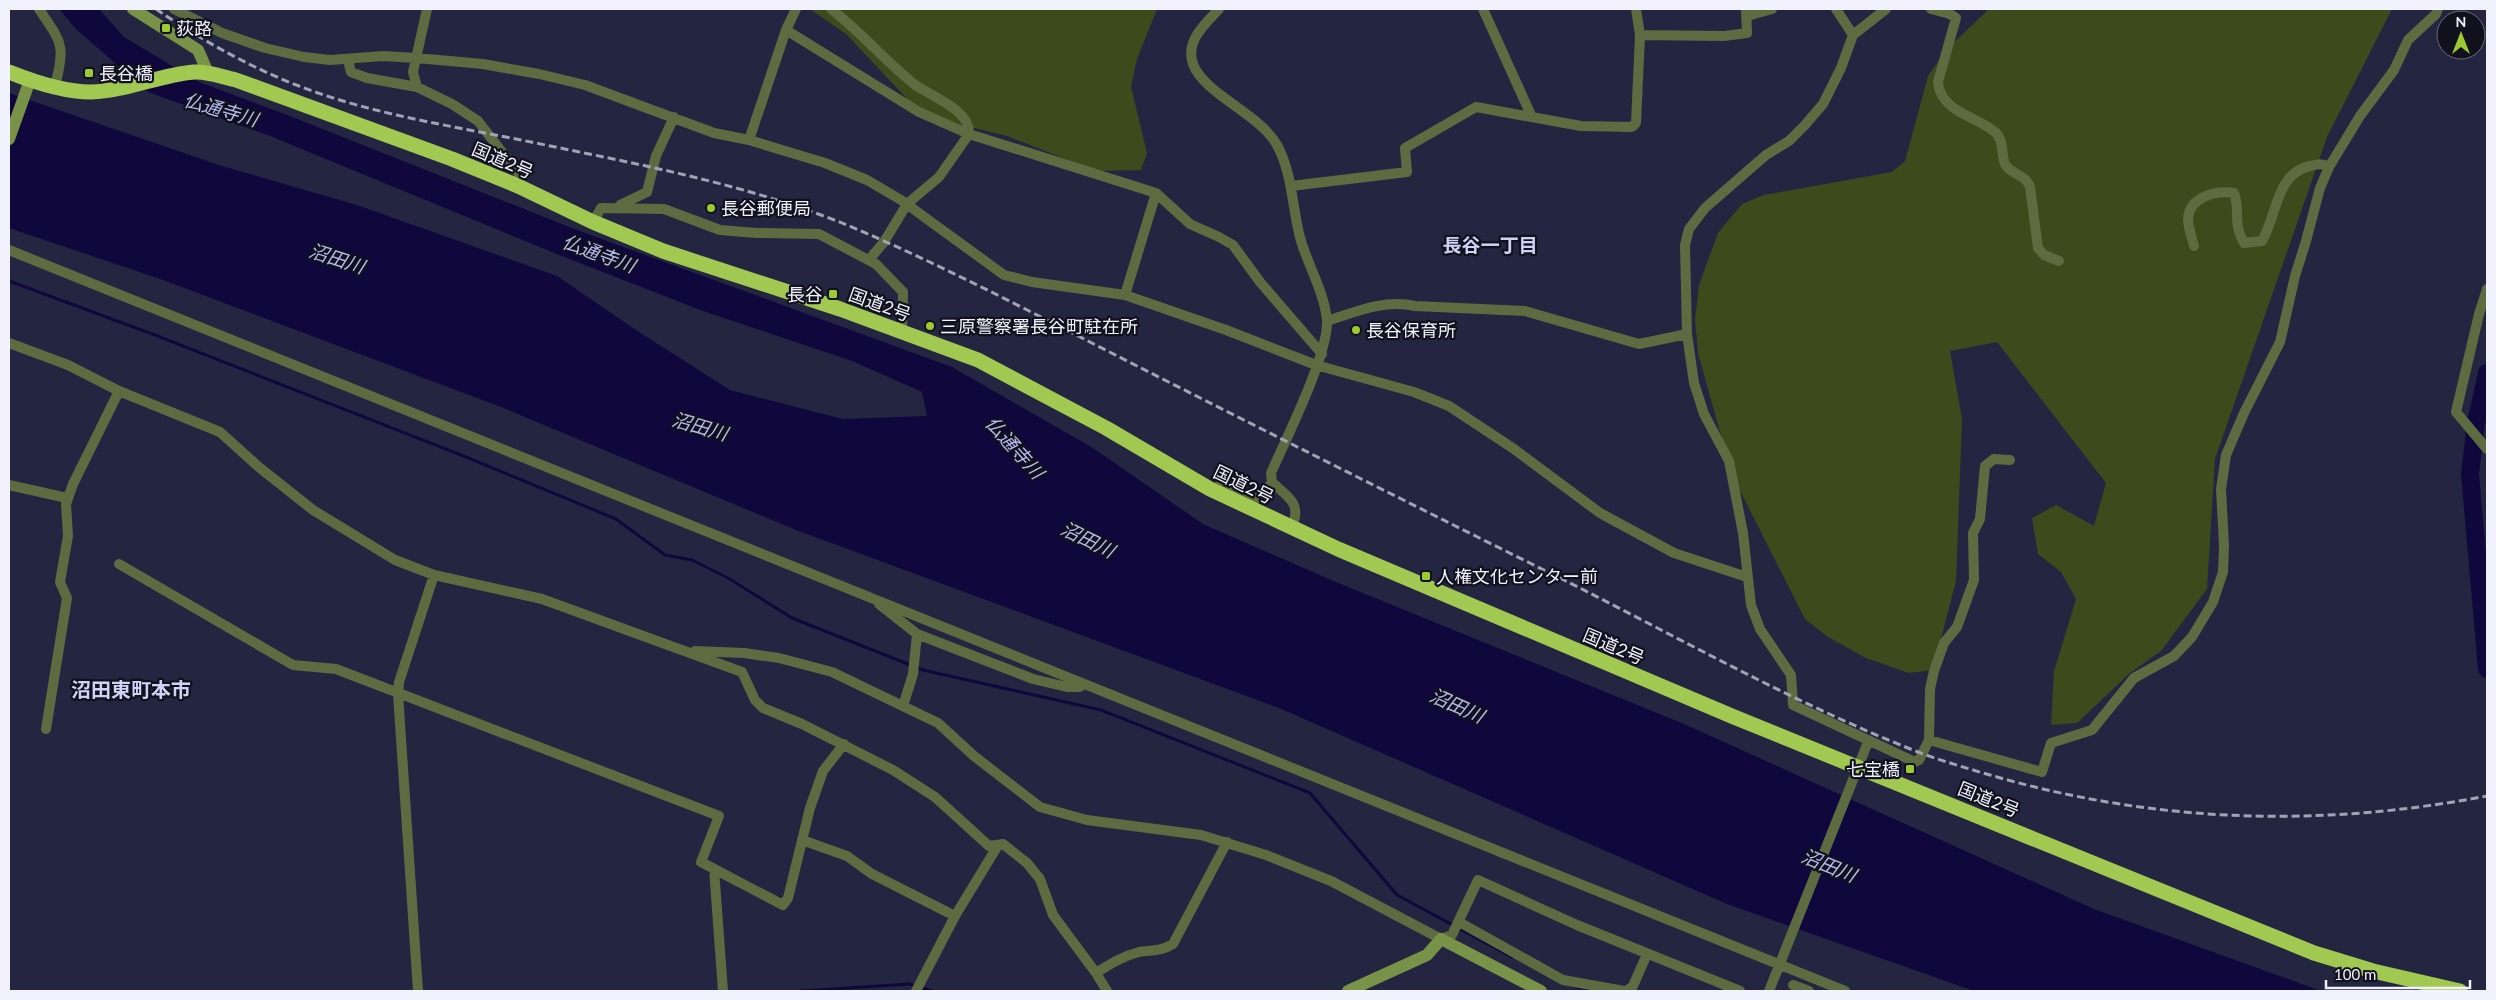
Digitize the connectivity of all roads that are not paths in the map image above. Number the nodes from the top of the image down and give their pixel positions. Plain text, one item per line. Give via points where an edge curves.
1 (39, 9) edge
2 (132, 9) edge
3 (174, 9) edge
4 (427, 9) edge
5 (796, 9) edge
6 (831, 9) edge
7 (1219, 9) edge
8 (1482, 9) edge
9 (1636, 9) edge
10 (1772, 9) edge
11 (1836, 9) edge
12 (1886, 9) edge
13 (1931, 9) edge
14 (2438, 9) edge
15 (1747, 12) edge
16 (786, 30) junction
17 (1640, 35) junction
18 (1853, 35) junction
19 (416, 58) junction
20 (348, 60) junction
21 (9, 72) edge
22 (202, 73) junction
23 (28, 85) junction
24 (55, 87) junction
25 (417, 87) junction
26 (1530, 115) junction
27 (674, 117) junction
28 (969, 134) junction
29 (9, 138) edge
30 (749, 140) junction
31 (2329, 167) junction
32 (518, 186) junction
33 (1291, 186) junction
34 (1156, 193) junction
35 (907, 204) junction
36 (612, 208) junction
37 (593, 222) junction
38 (2194, 246) dead end
39 (846, 247) junction
40 (9, 250) edge
41 (873, 254) junction
42 (2059, 261) dead end
43 (886, 273) junction
44 (2487, 289) edge
45 (1125, 294) junction
46 (1327, 321) junction
47 (902, 332) junction
48 (1687, 334) junction
49 (9, 343) edge
50 (1322, 354) junction
51 (1316, 366) junction
52 (119, 391) junction
53 (2487, 449) edge
54 (2010, 460) dead end
55 (1181, 472) junction
56 (1272, 482) junction
57 (9, 485) edge
58 (68, 498) junction
59 (1292, 527) junction
60 (119, 564) dead end
61 (434, 575) junction
62 (1747, 577) junction
63 (878, 601) junction
64 (917, 634) junction
65 (693, 654) junction
66 (1082, 683) junction
67 (398, 694) junction
68 (903, 706) junction
69 (46, 729) dead end
70 (1929, 740) junction
71 (1868, 742) junction
72 (844, 744) junction
73 (1857, 773) junction
74 (802, 840) junction
75 (1227, 842) junction
76 (997, 847) junction
77 (714, 869) junction
78 (955, 916) junction
79 (1458, 922) junction
80 (1446, 937) junction
81 (1647, 954) junction
82 (1781, 962) junction
83 (1096, 973) junction
84 (1793, 985) dead end
85 (723, 990) edge
86 (418, 991) edge
87 (916, 991) edge
88 (1107, 991) edge
89 (1348, 991) edge
90 (1541, 991) edge
91 (1625, 991) edge
92 (1740, 991) edge
93 (1769, 991) edge
94 (1809, 991) edge
95 (1844, 991) edge
96 (2460, 991) edge

1 - 24 street via 59,39 63,53
2 - 22 street via 198,50
3 - 20 street via 222,33 265,48 304,58
4 - 19 street
5 - 16 street
6 - 28 street via 915,85 958,111 970,129
7 - 33 street via 1200,28 1193,42 1193,63 1202,78 1263,128 1277,145
8 - 26 street
9 - 17 street
10 - 15 street
11 - 18 street
12 - 18 street
13 - 42 street via 1956,18 1938,82 1939,89 1953,107 2000,137 2004,163 2028,181 2038,248 2044,255
14 - 31 street via 2408,40 2394,70 2360,116
15 - 17 street via 1747,33 1724,36
16 - 28 street via 919,112
16 - 30 street
17 - 26 street via 1636,123 1632,127 1581,126
18 - 48 street via 1823,104 1789,141 1766,155 1705,208 1689,229 1685,245
19 - 20 street via 382,56
19 - 25 street via 413,72
19 - 27 street via 482,64 539,74 586,85
20 - 25 street via 352,72 359,75
21 - 23 highway, 国道2号
22 - 24 highway, 国道2号 via 92,92
22 - 32 highway, 国道2号 via 236,80
23 - 24 highway, 国道2号
23 - 29 street
25 - 32 street via 478,121 519,174
26 - 33 street via 1476,107 1405,148 1407,172
27 - 30 street via 714,133
27 - 36 street via 656,156 646,192
28 - 34 street
28 - 35 street via 939,177
30 - 35 street via 825,162 867,180
31 - 38 street via 2322,163 2302,168 2290,176 2279,195 2271,226 2262,241 2244,243 2237,230 2238,203 2234,193 2221,191 2200,199 2189,209 2188,221
31 - 70 street via 2295,276 2280,342 2226,455 2221,489 2223,572 2213,602 2192,637 2174,656 2134,678 2092,730 2051,743 2042,772
32 - 37 highway, 国道2号
33 - 46 street via 1301,240
34 - 45 street
34 - 50 street via 1190,224 1233,245
35 - 41 street
35 - 45 street via 1004,275 1032,282
36 - 37 street via 601,208
36 - 39 street via 664,209 720,230 757,234 819,234
37 - 47 highway, 国道2号 via 663,251
39 - 41 street via 856,246
39 - 43 street
40 - 63 street
41 - 43 street via 883,264
43 - 47 street via 903,292
44 - 53 street via 2456,412
45 - 51 street
46 - 48 street via 1379,305 1402,303 1525,311 1638,344
46 - 50 street
47 - 55 highway, 国道2号 via 978,360
48 - 62 street via 1694,384 1704,414 1729,462 1743,533
49 - 52 street via 68,365
50 - 51 street
51 - 56 street via 1271,473
51 - 62 street via 1414,392 1449,406 1600,513 1674,553
52 - 58 street
52 - 61 street via 220,432 313,510 394,560
54 - 70 street via 1994,459 1985,466 1980,519 1973,533 1974,580 1957,627 1944,644 1934,671 1930,689
55 - 56 street via 1185,468 1218,486 1253,499 1262,497
55 - 59 highway, 国道2号 via 1210,490
56 - 59 street via 1295,503 1297,515
57 - 58 street
58 - 69 street via 68,536 60,582 66,598
59 - 73 highway, 国道2号
60 - 67 street via 292,665 336,670
61 - 65 street via 542,598
61 - 67 street via 399,682
62 - 71 street via 1751,605 1760,629 1791,675 1793,705
63 - 64 street
63 - 66 street
64 - 66 street via 1033,678 1067,688 1080,688
64 - 68 street via 913,674
65 - 68 street via 744,653 779,658 832,672
65 - 72 street via 742,672 755,700 763,708
66 - 82 street
67 - 77 street via 719,816 701,862
67 - 86 street
68 - 75 street via 938,723 974,756 1040,807 1087,820 1201,835
70 - 71 street via 1915,762
71 - 73 street
72 - 74 street via 823,771
72 - 76 street via 935,797 989,846
73 - 82 street
73 - 96 highway, 国道2号 via 2314,953 2373,971
74 - 77 street via 788,898 783,905
74 - 78 street via 847,856 872,874
75 - 80 street via 1266,854 1331,882
75 - 83 street via 1173,944 1164,950 1139,952 1117,959
76 - 78 street
76 - 83 street via 1003,844 1027,863 1040,879 1053,916
77 - 85 street
78 - 87 street
79 - 80 street
79 - 81 street via 1478,880
79 - 91 street via 1563,980
80 - 89 street via 1426,956
80 - 90 street
81 - 91 street via 1634,986
81 - 92 street
82 - 93 street
82 - 95 street
83 - 88 street
84 - 94 street

